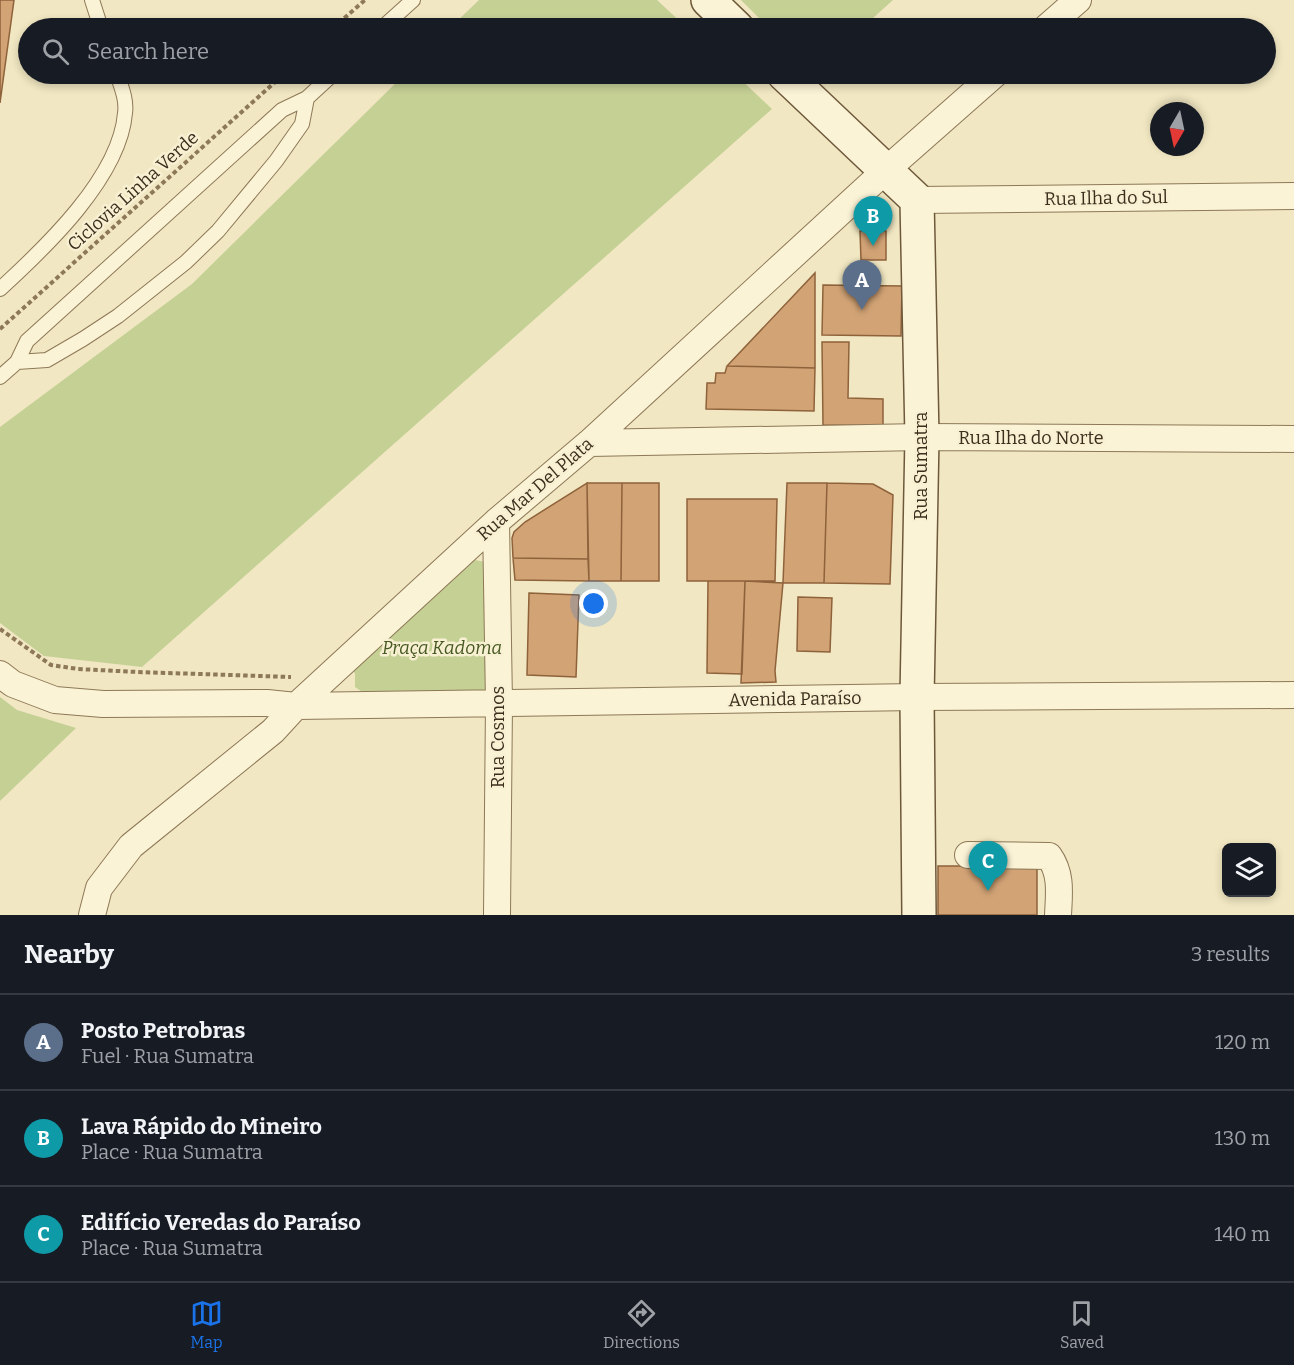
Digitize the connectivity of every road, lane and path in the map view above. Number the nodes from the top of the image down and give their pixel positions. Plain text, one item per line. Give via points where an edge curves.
1 (92, 0) edge
2 (365, 0) edge
3 (413, 0) edge
4 (708, 0) edge
5 (1078, 0) edge
6 (98, 18) edge
7 (344, 18) edge
8 (393, 18) edge
9 (727, 18) edge
10 (1057, 18) edge
11 (120, 84) edge
12 (273, 84) edge
13 (322, 84) edge
14 (794, 84) edge
15 (984, 84) edge
16 (307, 98) junction
17 (885, 171) junction
18 (1294, 196) edge
19 (917, 200) junction
20 (0, 289) edge
21 (0, 329) edge
22 (17, 362) junction
23 (0, 377) edge
24 (922, 437) junction
25 (1294, 439) edge
26 (589, 443) junction
27 (496, 522) junction
28 (0, 629) edge
29 (0, 674) edge
30 (291, 677) dead end
31 (1294, 695) edge
32 (917, 697) junction
33 (499, 703) junction
34 (296, 706) junction
35 (968, 855) dead end
36 (92, 915) edge
37 (497, 915) edge
38 (919, 915) edge
39 (1059, 915) edge

1 - 6 lane
2 - 7 path
3 - 8 lane
4 - 9 street
5 - 10 street
11 - 20 lane via 126,112 113,157 50,242
12 - 21 path, Ciclovia Linha Verde
13 - 16 lane
14 - 17 street
15 - 17 street, Rua Mar Del Plata
16 - 22 lane via 282,110 27,341
16 - 22 lane via 302,124 276,161 218,231 186,262 83,339 46,360
17 - 19 street
17 - 26 street, Rua Mar Del Plata
18 - 19 street, Rua Ilha do Sul
19 - 24 street, Rua Sumatra
22 - 23 lane
24 - 25 street, Rua Ilha do Norte
24 - 26 street, Rua Ilha do Norte
24 - 32 street, Rua Sumatra
26 - 27 street, Rua Mar Del Plata
27 - 33 street, Rua Cosmos
27 - 34 street, Rua Mar Del Plata
28 - 30 path via 51,665 189,675
29 - 34 street, Avenida Paraíso via 13,684 55,700
31 - 32 street, Avenida Paraíso
32 - 33 street, Avenida Paraíso
32 - 38 street, Rua Sumatra
33 - 34 street, Avenida Paraíso
33 - 37 street, Rua Cosmos
34 - 36 street, Rua Mar Del Plata via 273,730 131,846 99,888
35 - 39 street via 1049,856 1056,866

